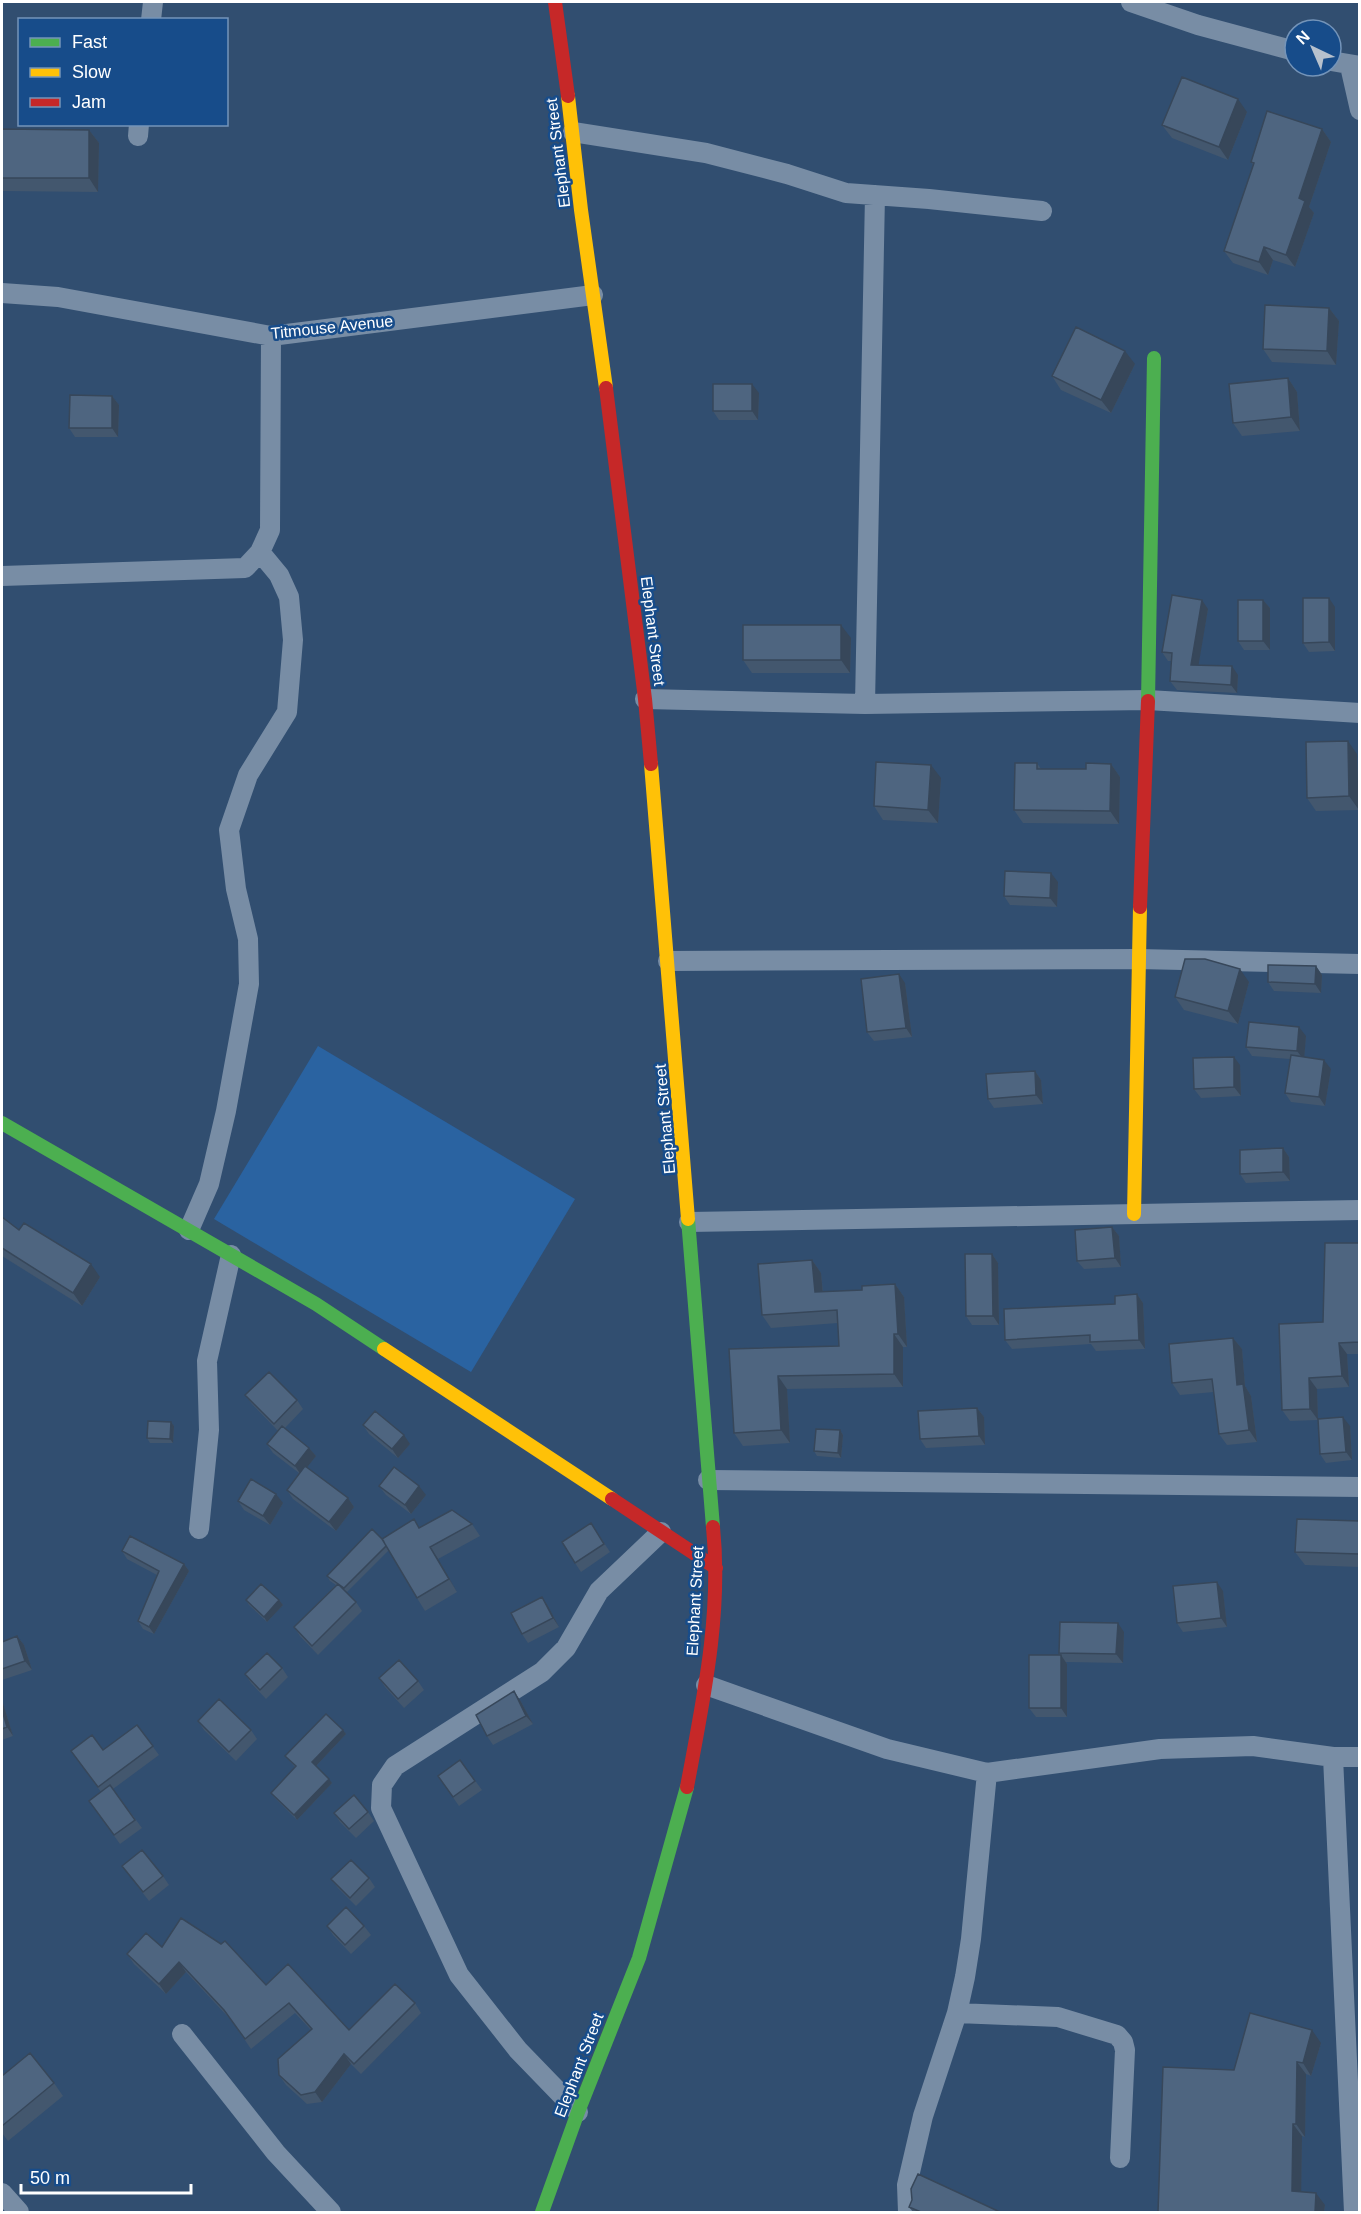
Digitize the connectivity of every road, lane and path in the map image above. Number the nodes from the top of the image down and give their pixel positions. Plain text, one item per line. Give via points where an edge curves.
1 (153, 2) edge
2 (555, 2) edge
3 (1131, 2) edge
4 (151, 18) edge
5 (1283, 48) edge
6 (1355, 66) edge
7 (1359, 110) edge
8 (573, 132) junction
9 (875, 195) junction
10 (1042, 211) dead end
11 (2, 293) edge
12 (593, 295) junction
13 (271, 336) junction
14 (1154, 358) dead end
15 (260, 552) junction
16 (2, 576) edge
17 (645, 699) junction
18 (1148, 700) junction
19 (865, 704) junction
20 (1359, 713) edge
21 (1138, 959) junction
22 (668, 961) junction
23 (1359, 963) edge
24 (2, 1123) edge
25 (1359, 1210) edge
26 (1134, 1214) junction
27 (689, 1222) junction
28 (189, 1230) junction
29 (231, 1255) junction
30 (708, 1480) junction
31 (1359, 1487) edge
32 (199, 1529) dead end
33 (661, 1532) junction
34 (716, 1568) junction
35 (706, 1685) junction
36 (1333, 1756) junction
37 (1359, 1757) edge
38 (987, 1773) junction
39 (957, 2013) junction
40 (182, 2034) dead end
41 (578, 2112) junction
42 (1120, 2158) dead end
43 (2, 2193) edge
44 (19, 2212) edge
45 (331, 2212) edge
46 (542, 2212) edge
47 (908, 2212) edge
48 (1354, 2212) edge

1 - 4 street
2 - 8 main road, Elephant Street
3 - 5 street
6 - 7 street
8 - 9 street via 706,153 846,193
8 - 12 main road, Elephant Street
9 - 10 street
9 - 19 street
11 - 13 street, Titmouse Avenue via 58,297
12 - 13 street, Titmouse Avenue
12 - 17 main road, Elephant Street
13 - 15 street via 270,530
14 - 18 main road
15 - 16 street via 245,568
15 - 28 street via 279,575 289,597 293,640 286,712 248,775 229,830 236,889 248,939 249,984 209,1184
17 - 19 street
17 - 22 main road, Elephant Street
18 - 19 street
18 - 20 street
18 - 21 main road
21 - 22 street
21 - 23 street
21 - 26 main road
22 - 27 main road, Elephant Street
24 - 28 main road
25 - 26 street
26 - 27 street
27 - 30 main road, Elephant Street
28 - 29 main road
29 - 32 street via 207,1361 209,1430
29 - 33 main road via 316,1304
30 - 31 street
30 - 34 main road, Elephant Street
33 - 34 main road
33 - 41 street via 599,1591 566,1648 542,1672 395,1766 382,1785 381,1808 459,1975 518,2050
34 - 35 main road, Elephant Street
35 - 38 street via 887,1749
35 - 41 main road, Elephant Street via 685,1798 654,1911
36 - 37 street
36 - 38 street via 1253,1746 1160,1749
36 - 48 street
38 - 39 street via 971,1939
39 - 42 street via 1058,2018 1117,2035 1125,2050
39 - 47 street via 906,2185
40 - 45 street via 276,2153
41 - 46 main road, Elephant Street
43 - 44 street

